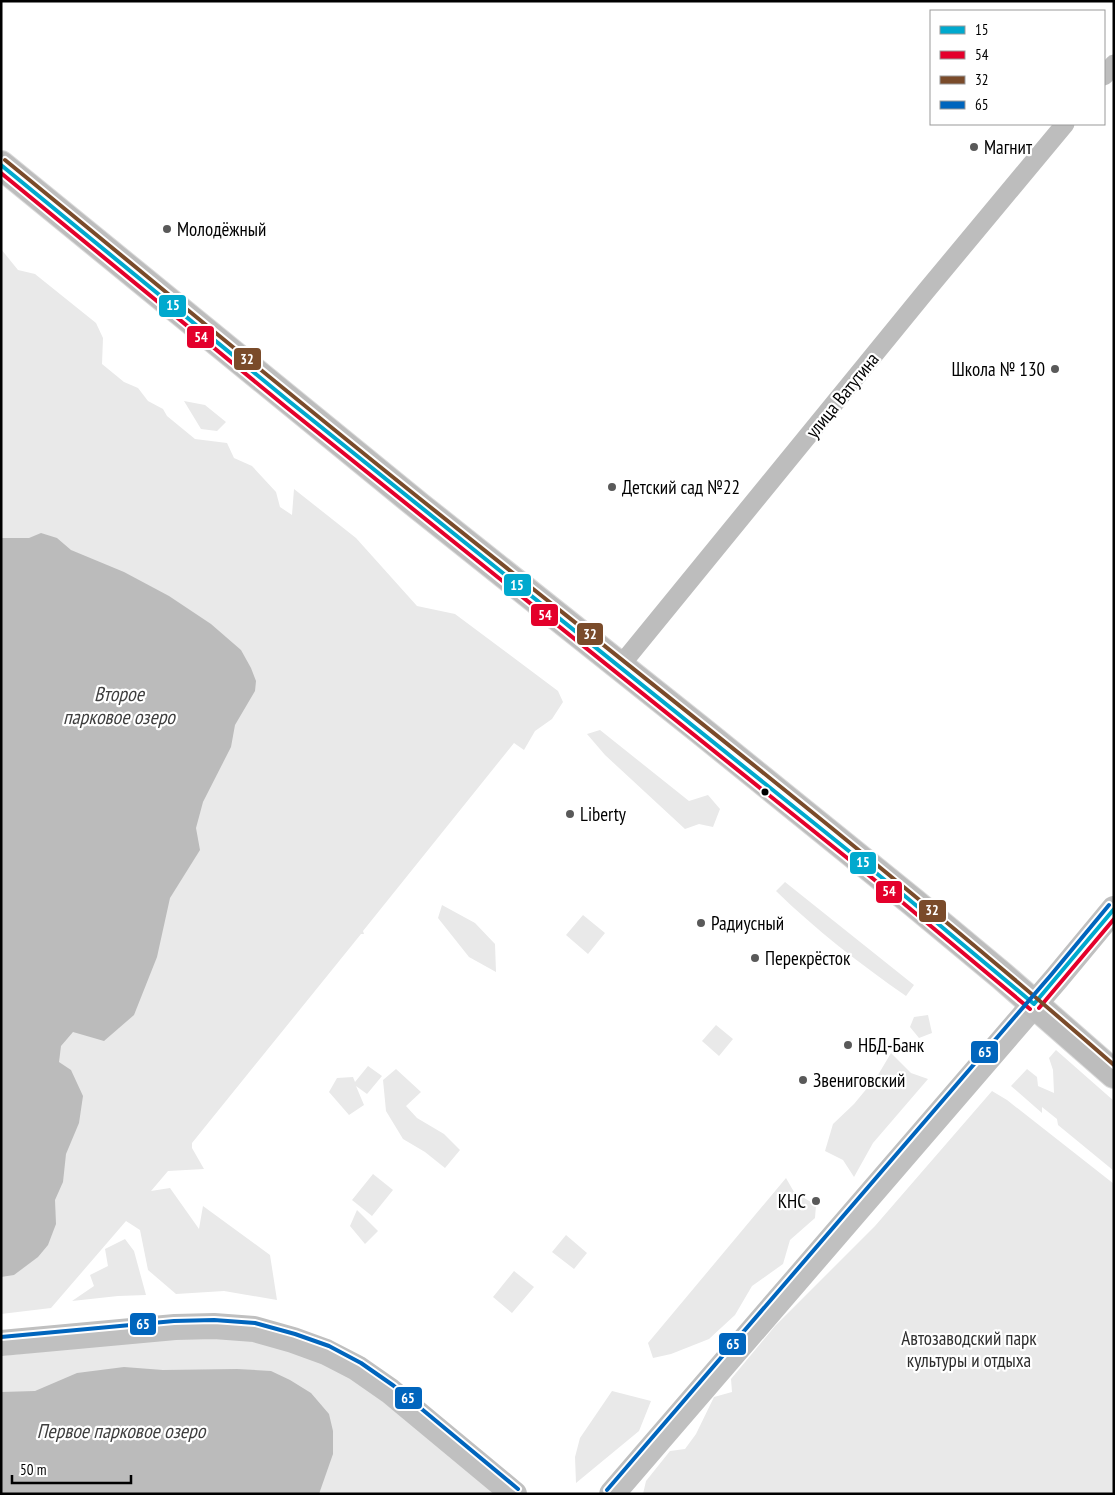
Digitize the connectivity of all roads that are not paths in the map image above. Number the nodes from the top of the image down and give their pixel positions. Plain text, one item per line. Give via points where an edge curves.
1 (1114, 64) edge
2 (1105, 75) edge
3 (1064, 125) edge
4 (1, 165) edge
5 (620, 666) junction
6 (1114, 909) edge
7 (1034, 1004) junction
8 (1114, 1074) edge
9 (1, 1343) edge
10 (514, 1494) edge
11 (612, 1494) edge

1 - 2 street
3 - 5 street, улица Ватутина
4 - 5 main road via 412,501
5 - 7 main road
6 - 7 main road
7 - 8 main road
7 - 11 main road
9 - 10 main road via 214,1326 254,1330 293,1340 357,1368

